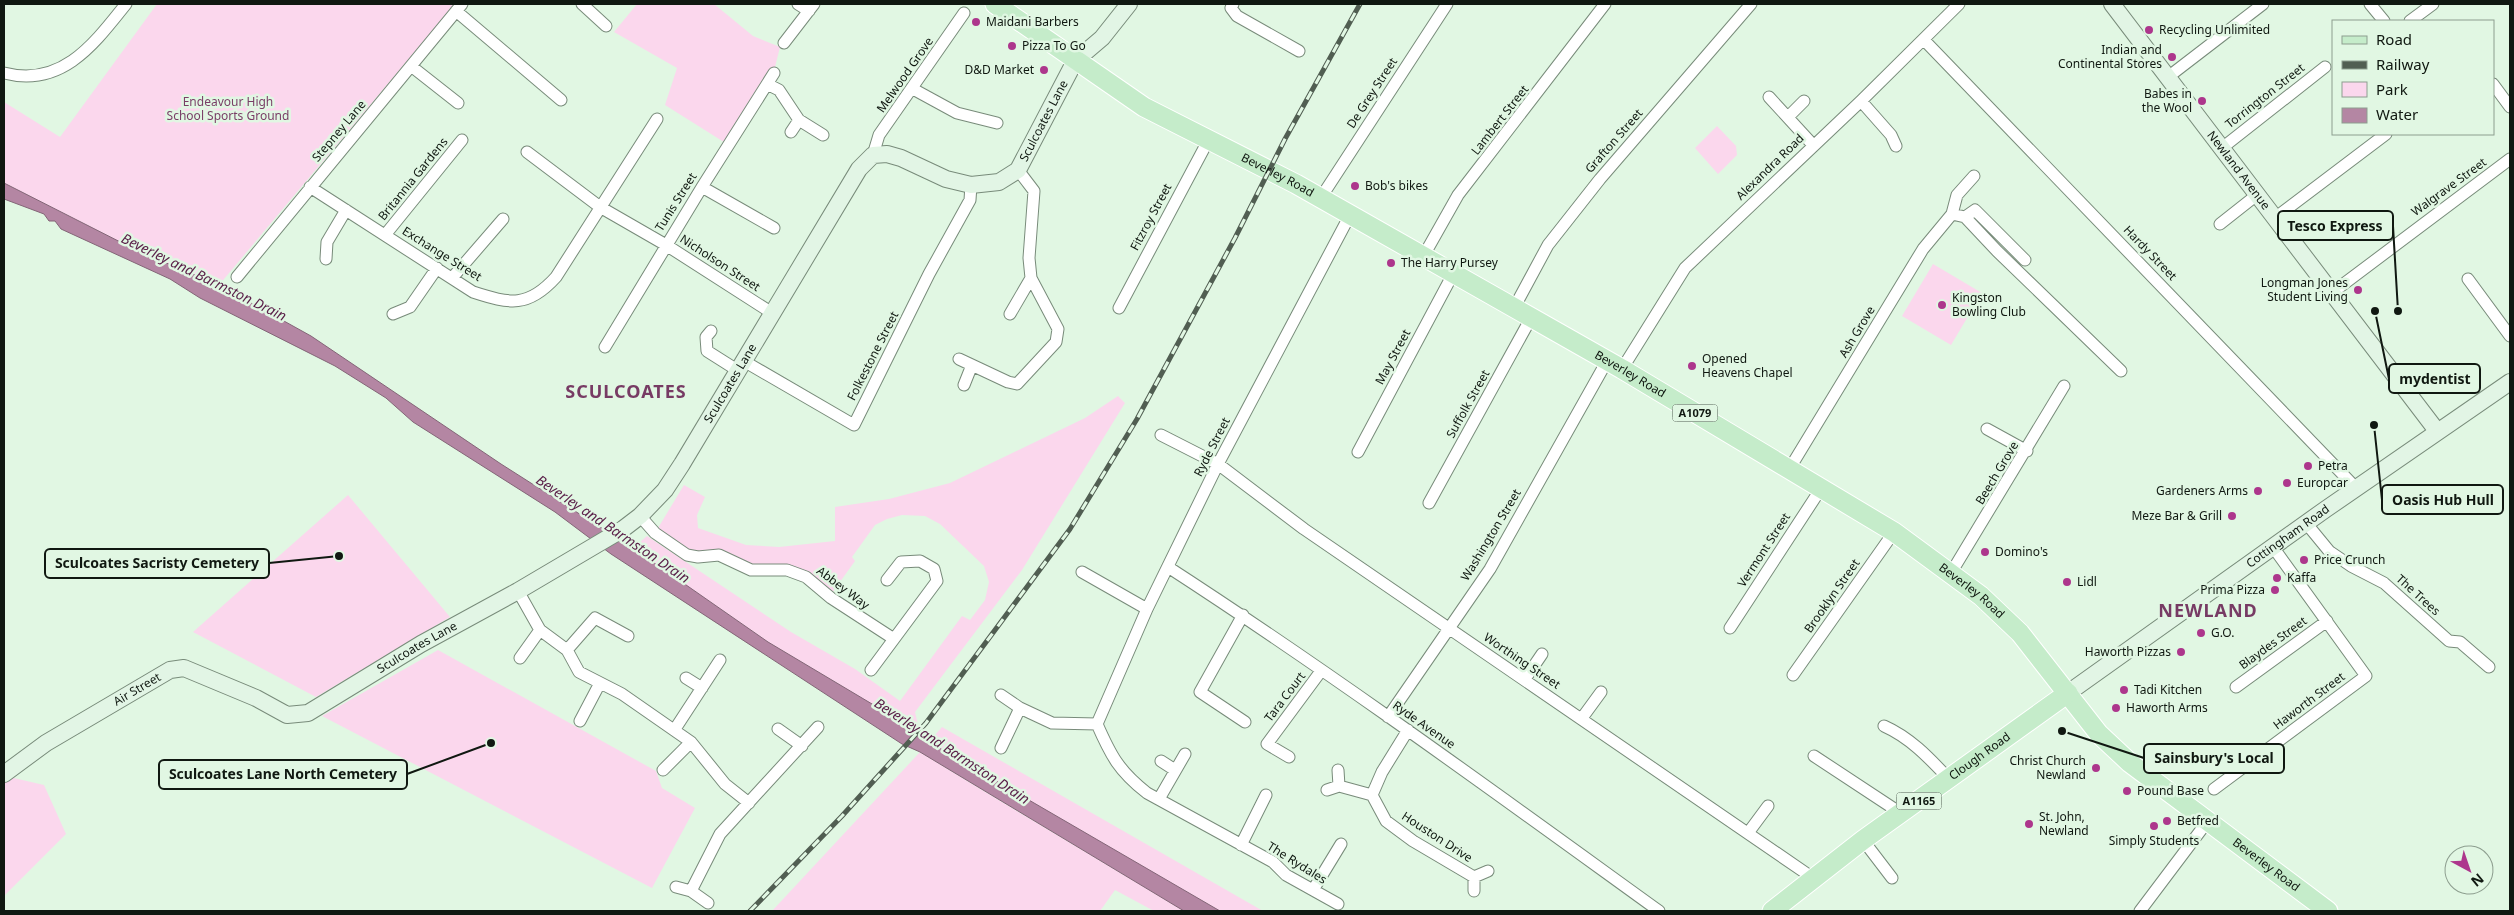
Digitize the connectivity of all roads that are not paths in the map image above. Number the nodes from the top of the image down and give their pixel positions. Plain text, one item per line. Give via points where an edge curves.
1 (126, 4) edge
2 (582, 4) edge
3 (798, 4) edge
4 (995, 4) edge
5 (1129, 4) edge
6 (1233, 4) edge
7 (1447, 4) edge
8 (1605, 4) edge
9 (1751, 4) edge
10 (1959, 4) edge
11 (2114, 4) edge
12 (2263, 4) edge
13 (2370, 4) edge
14 (2433, 4) edge
15 (459, 7) edge
16 (812, 8) edge
17 (964, 13) dead end
18 (2383, 20) edge
19 (2411, 20) edge
20 (606, 26) dead end
21 (1924, 40) junction
22 (784, 43) dead end
23 (1299, 51) dead end
24 (1075, 61) junction
25 (411, 66) junction
26 (2325, 67) dead end
27 (4, 73) edge
28 (774, 74) dead end
29 (2168, 77) junction
30 (767, 84) junction
31 (2494, 85) edge
32 (913, 89) junction
33 (1768, 97) dead end
34 (561, 100) dead end
35 (1804, 101) dead end
36 (1861, 101) junction
37 (458, 103) dead end
38 (2510, 107) edge
39 (1788, 117) junction
40 (657, 119) dead end
41 (800, 120) junction
42 (997, 123) dead end
43 (791, 132) dead end
44 (823, 134) dead end
45 (2385, 135) edge
46 (1209, 139) junction
47 (462, 140) dead end
48 (1813, 145) junction
49 (1896, 146) dead end
50 (2222, 148) junction
51 (527, 152) dead end
52 (872, 155) junction
53 (2510, 159) edge
54 (1018, 170) junction
55 (1974, 176) dead end
56 (971, 185) junction
57 (310, 187) junction
58 (702, 187) junction
59 (2258, 194) junction
60 (1320, 198) junction
61 (600, 207) junction
62 (346, 210) junction
63 (1952, 214) junction
64 (1350, 215) junction
65 (1965, 217) junction
66 (2275, 218) junction
67 (503, 219) dead end
68 (2220, 224) dead end
69 (774, 228) dead end
70 (385, 235) junction
71 (666, 245) junction
72 (1423, 257) junction
73 (326, 260) dead end
74 (2025, 260) dead end
75 (436, 268) junction
76 (1453, 274) junction
77 (237, 277) dead end
78 (452, 278) junction
79 (1031, 278) junction
80 (2468, 279) dead end
81 (2332, 292) junction
82 (1119, 308) dead end
83 (1514, 308) junction
84 (772, 313) junction
85 (392, 314) dead end
86 (1010, 314) dead end
87 (1531, 318) junction
88 (711, 331) dead end
89 (2510, 336) edge
90 (605, 347) dead end
91 (959, 359) dead end
92 (739, 365) junction
93 (972, 365) junction
94 (1614, 365) junction
95 (2121, 371) dead end
96 (2510, 382) edge
97 (964, 385) dead end
98 (2064, 386) dead end
99 (1987, 430) dead end
100 (2437, 431) junction
101 (1161, 435) dead end
102 (2027, 451) junction
103 (1358, 452) dead end
104 (1218, 464) junction
105 (1790, 468) junction
106 (1822, 487) junction
107 (2356, 488) junction
108 (1429, 503) dead end
109 (640, 516) junction
110 (2306, 523) junction
111 (1894, 532) junction
112 (2273, 546) junction
113 (1168, 567) junction
114 (1082, 572) dead end
115 (1951, 573) junction
116 (887, 580) dead end
117 (518, 591) junction
118 (1147, 609) junction
119 (1243, 615) junction
120 (2327, 621) junction
121 (1449, 627) junction
122 (1730, 628) dead end
123 (540, 630) junction
124 (628, 636) dead end
125 (894, 639) junction
126 (566, 650) junction
127 (1542, 654) dead end
128 (520, 658) dead end
129 (720, 660) dead end
130 (2489, 667) dead end
131 (871, 670) dead end
132 (1321, 671) junction
133 (1793, 675) dead end
134 (686, 678) dead end
135 (1525, 680) junction
136 (600, 683) junction
137 (2236, 687) dead end
138 (702, 688) junction
139 (1601, 692) dead end
140 (2068, 693) junction
141 (1001, 695) dead end
142 (1020, 708) junction
143 (308, 712) joint
144 (1388, 717) junction
145 (1582, 718) junction
146 (580, 721) dead end
147 (1245, 722) dead end
148 (1097, 724) junction
149 (1884, 726) dead end
150 (818, 727) dead end
151 (675, 728) junction
152 (778, 729) dead end
153 (1408, 730) junction
154 (691, 742) junction
155 (802, 746) junction
156 (1001, 748) dead end
157 (1184, 754) dead end
158 (1814, 756) dead end
159 (1289, 757) dead end
160 (1161, 761) dead end
161 (663, 770) dead end
162 (1175, 770) junction
163 (1338, 770) dead end
164 (4, 774) edge
165 (1950, 780) junction
166 (1339, 786) junction
167 (2214, 789) dead end
168 (1327, 790) dead end
169 (1266, 795) dead end
170 (1372, 795) junction
171 (1159, 799) junction
172 (749, 803) junction
173 (1768, 806) dead end
174 (1902, 814) junction
175 (2207, 822) junction
176 (1748, 833) junction
177 (1863, 840) junction
178 (1341, 844) dead end
179 (1241, 845) junction
180 (1488, 871) dead end
181 (1474, 877) junction
182 (1813, 878) junction
183 (1892, 878) dead end
184 (676, 887) dead end
185 (1313, 890) junction
186 (691, 891) junction
187 (1474, 891) dead end
188 (708, 903) dead end
189 (1338, 904) dead end
190 (1659, 911) edge
191 (1772, 911) edge
192 (2140, 911) edge
193 (2328, 911) edge

1 - 27 street via 94,43 71,63 42,74 18,77
2 - 20 street
3 - 16 street
4 - 24 main road, Beverley Road / A1079
5 - 24 street via 1102,38
6 - 23 street via 1237,16
7 - 60 street, De Grey Street
8 - 72 street, Lambert Street via 1458,195
9 - 83 street, Grafton Street via 1600,179 1548,245
10 - 21 street, Alexandra Road
11 - 29 street, Newland Avenue
12 - 29 street
13 - 18 street
14 - 19 street
15 - 25 street, Stepney Lane
15 - 34 street
16 - 22 street
17 - 32 street, Melwood Grove
21 - 36 street, Alexandra Road
21 - 107 street, Hardy Street
24 - 46 main road, Beverley Road / A1079 via 1144,107
24 - 54 street, Sculcoates Lane
25 - 37 street
25 - 57 street, Stepney Lane
26 - 50 street, Torrington Street
28 - 30 street, Tunis Street
29 - 50 street, Newland Avenue
30 - 41 street via 779,90
30 - 58 street, Tunis Street
31 - 38 street
32 - 42 street via 957,113
32 - 52 street, Melwood Grove via 879,135
33 - 39 street
35 - 39 street
36 - 48 street, Alexandra Road
36 - 49 street via 1891,135
39 - 48 street
40 - 61 street, Exchange Street
41 - 43 street
41 - 44 street
45 - 66 street
46 - 60 main road, Beverley Road / A1079
46 - 82 street, Fitzroy Street
47 - 70 street, Britannia Gardens
48 - 94 street, Alexandra Road via 1685,268
50 - 59 street, Newland Avenue
51 - 61 street, Nicholson Street
52 - 56 street, Sculcoates Lane via 887,154 901,158 946,179
52 - 84 street, Sculcoates Lane via 859,169
53 - 81 street, Walgrave Street
54 - 56 street, Sculcoates Lane via 999,182
54 - 79 street via 1034,190 1029,258
55 - 63 street, Ash Grove via 1957,195
56 - 92 street, Folkestone Street via 970,200 929,274 854,425
57 - 62 street, Exchange Street
57 - 77 street, Stepney Lane
58 - 69 street
58 - 71 street, Tunis Street
59 - 66 street, Newland Avenue
59 - 68 street
60 - 64 main road, Beverley Road / A1079
61 - 71 street, Nicholson Street
61 - 78 street, Exchange Street via 556,277 544,290 526,301 502,302 473,292
62 - 70 street, Exchange Street
62 - 73 street via 327,242
63 - 65 street
63 - 105 street, Ash Grove via 1923,249
64 - 72 main road, Beverley Road / A1079
64 - 104 street, Ryde Street
65 - 74 street via 1975,210
65 - 95 street
66 - 81 street, Newland Avenue
67 - 78 street
70 - 75 street, Exchange Street
71 - 84 street, Nicholson Street
71 - 90 street, Tunis Street
72 - 76 main road, Beverley Road / A1079
75 - 78 street, Exchange Street
75 - 85 street via 410,307
76 - 83 main road, Beverley Road / A1079
76 - 103 street, May Street
79 - 86 street
79 - 93 street via 1058,329 1056,342 1018,384
80 - 89 street
81 - 100 street, Newland Avenue
83 - 87 main road, Beverley Road / A1079
84 - 92 street, Sculcoates Lane
87 - 94 main road, Beverley Road / A1079
87 - 108 street, Suffolk Street
88 - 92 street via 706,337 707,351
91 - 93 street
92 - 109 street, Sculcoates Lane via 678,470
93 - 97 street
94 - 105 main road, Beverley Road / A1079
94 - 121 street, Washington Street via 1490,569
96 - 100 street, Cottingham Road
98 - 102 street, Beech Grove
99 - 102 street
100 - 107 street, Cottingham Road
101 - 104 street, Worthing Street
102 - 115 street, Beech Grove
104 - 113 street, Ryde Street
104 - 121 street, Worthing Street via 1304,529
105 - 106 main road, Beverley Road / A1079
106 - 111 main road, Beverley Road / A1079
106 - 122 street, Vermont Street
107 - 110 street, Cottingham Road
109 - 117 street, Sculcoates Lane via 588,551
109 - 125 street, Abbey Way via 655,533 687,555 719,555 751,570 787,570 806,577 830,598
110 - 112 street, Cottingham Road
110 - 130 street, The Trees via 2329,551 2384,583 2449,642 2460,642
111 - 115 main road, Beverley Road / A1079
111 - 133 street, Brooklyn Street
112 - 120 street, Haworth Street
112 - 140 street, Cottingham Road
113 - 118 street, Ryde Street
113 - 119 street, Ryde Avenue
114 - 118 street
115 - 140 main road, Beverley Road / A1079 via 2020,633
116 - 125 street via 901,562 920,561 934,569 937,581
117 - 123 street
117 - 143 street, Sculcoates Lane via 421,644
118 - 148 street, Ryde Street
119 - 132 street, Ryde Avenue
119 - 147 street via 1200,692
120 - 137 street, Blaydes Street
120 - 167 street, Haworth Street via 2366,676
121 - 135 street, Worthing Street
121 - 144 street, Washington Street
123 - 126 street
123 - 128 street
124 - 126 street via 596,618
125 - 131 street
126 - 136 street via 580,672
127 - 135 street
129 - 138 street
132 - 144 street, Ryde Avenue
132 - 159 street, Tara Court via 1267,744
134 - 138 street
135 - 145 street, Worthing Street
136 - 146 street
136 - 151 street
138 - 151 street
139 - 145 street
140 - 165 main road, Clough Road / A1165
140 - 175 main road, Beverley Road / A1079 via 2099,734 2130,763
141 - 142 street
142 - 148 street via 1052,723
142 - 156 street
143 - 164 street, Air Street via 288,715 184,668 170,670 46,743
144 - 153 street, Ryde Avenue
145 - 176 street, Worthing Street
148 - 171 street, The Rydales via 1112,759 1133,782
149 - 165 street via 1924,753
150 - 155 street
151 - 154 street
152 - 155 street
153 - 170 street
153 - 190 street, Ryde Avenue
154 - 161 street
154 - 172 street via 725,784
155 - 172 street
157 - 162 street
158 - 174 street
160 - 162 street
162 - 171 street
163 - 166 street
165 - 174 main road, Clough Road / A1165
166 - 168 street
166 - 170 street
169 - 179 street
170 - 181 street, Houston Drive via 1386,821
171 - 179 street, The Rydales
172 - 186 street via 720,834
173 - 176 street
174 - 177 main road, Clough Road / A1165
175 - 192 street
175 - 193 main road, Beverley Road / A1079
176 - 182 street, Worthing Street
177 - 182 main road, Clough Road / A1165
177 - 183 street
178 - 185 street
179 - 185 street, The Rydales via 1273,862 1286,875
180 - 181 street, Houston Drive
181 - 187 street, Houston Drive
182 - 191 main road, Clough Road / A1165
184 - 186 street
185 - 189 street, The Rydales
186 - 188 street

